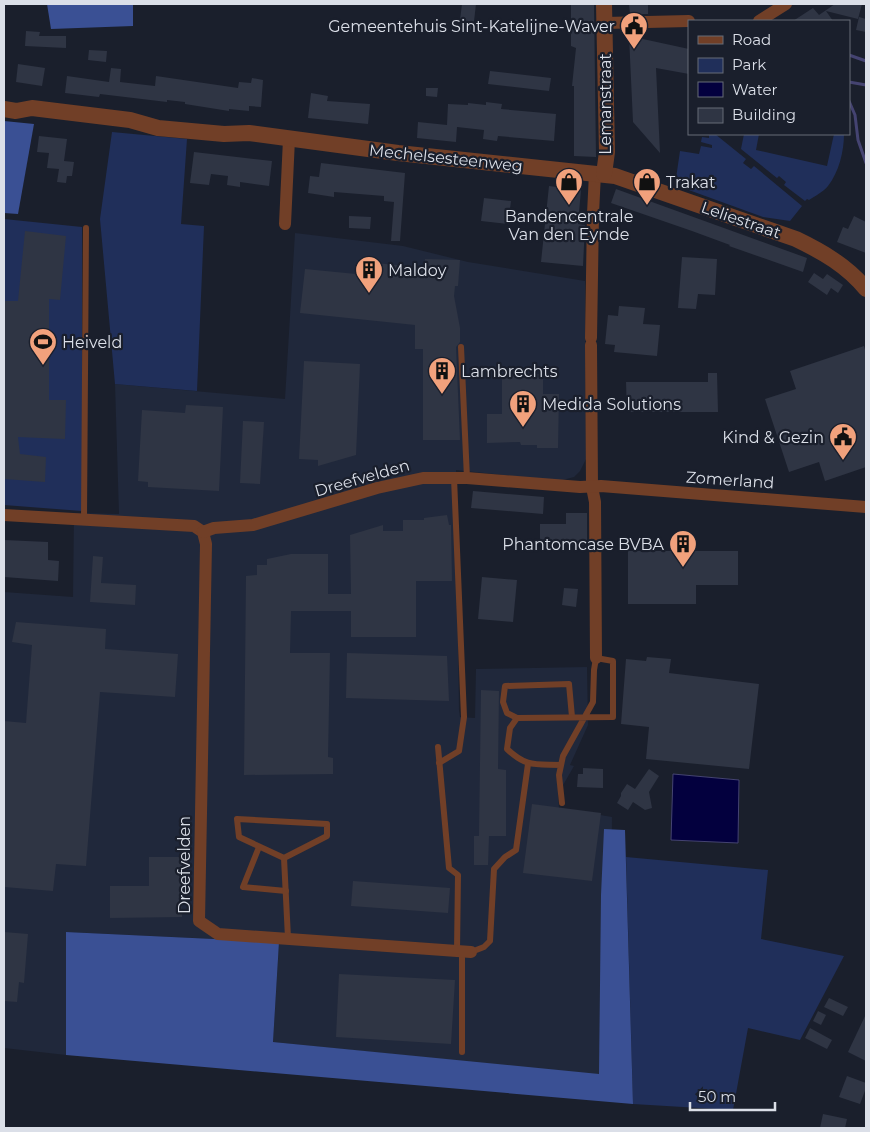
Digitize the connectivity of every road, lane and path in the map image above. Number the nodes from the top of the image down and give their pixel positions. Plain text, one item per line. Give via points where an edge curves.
1 (604, 4) edge
2 (786, 4) edge
3 (761, 20) edge
4 (688, 21) edge
5 (605, 23) junction
6 (4, 109) edge
7 (289, 139) junction
8 (599, 174) junction
9 (285, 224) dead end
10 (86, 228) dead end
11 (866, 289) edge
12 (461, 347) dead end
13 (454, 478) junction
14 (467, 478) junction
15 (592, 487) junction
16 (866, 507) edge
17 (4, 516) edge
18 (84, 520) junction
19 (202, 532) junction
20 (596, 658) junction
21 (572, 717) junction
22 (584, 717) junction
23 (516, 718) junction
24 (438, 747) dead end
25 (439, 762) junction
26 (528, 764) junction
27 (561, 764) junction
28 (562, 803) dead end
29 (259, 847) junction
30 (284, 858) junction
31 (286, 891) junction
32 (288, 938) junction
33 (464, 951) junction
34 (462, 1052) dead end

1 - 5 street, Lemanstraat
2 - 3 street
4 - 5 street
5 - 8 street, Lemanstraat via 607,152
6 - 7 street, Mechelsesteenweg via 32,108 130,120 158,128 249,133
7 - 8 street, Mechelsesteenweg
7 - 9 street
8 - 11 street, Leliestraat via 615,176 796,239 836,261
8 - 15 street via 593,196
10 - 18 lane
12 - 14 lane
13 - 14 street, Dreefvelden
13 - 19 street, Dreefvelden via 402,482 254,525
13 - 25 lane via 464,717 459,751
14 - 15 street, Dreefvelden
15 - 16 street, Zomerland
15 - 20 street via 595,502
17 - 18 street, Dreefvelden
18 - 19 street, Dreefvelden via 194,526
19 - 32 street, Dreefvelden via 206,544 199,921 218,934
20 - 22 lane via 592,702
20 - 22 lane via 613,661 613,717
21 - 22 lane
21 - 23 lane
21 - 23 lane via 569,684 505,686 503,702 507,713
22 - 27 lane
23 - 26 lane via 510,728 507,749
24 - 25 lane
25 - 33 lane via 448,868 458,875
26 - 27 lane
26 - 33 lane via 516,850 494,869 490,941 484,947
27 - 28 lane
29 - 30 lane
29 - 30 lane via 239,837 237,819 327,824 327,836
29 - 31 lane via 243,887
30 - 31 lane
31 - 32 lane
32 - 33 street, Dreefvelden
33 - 34 lane

